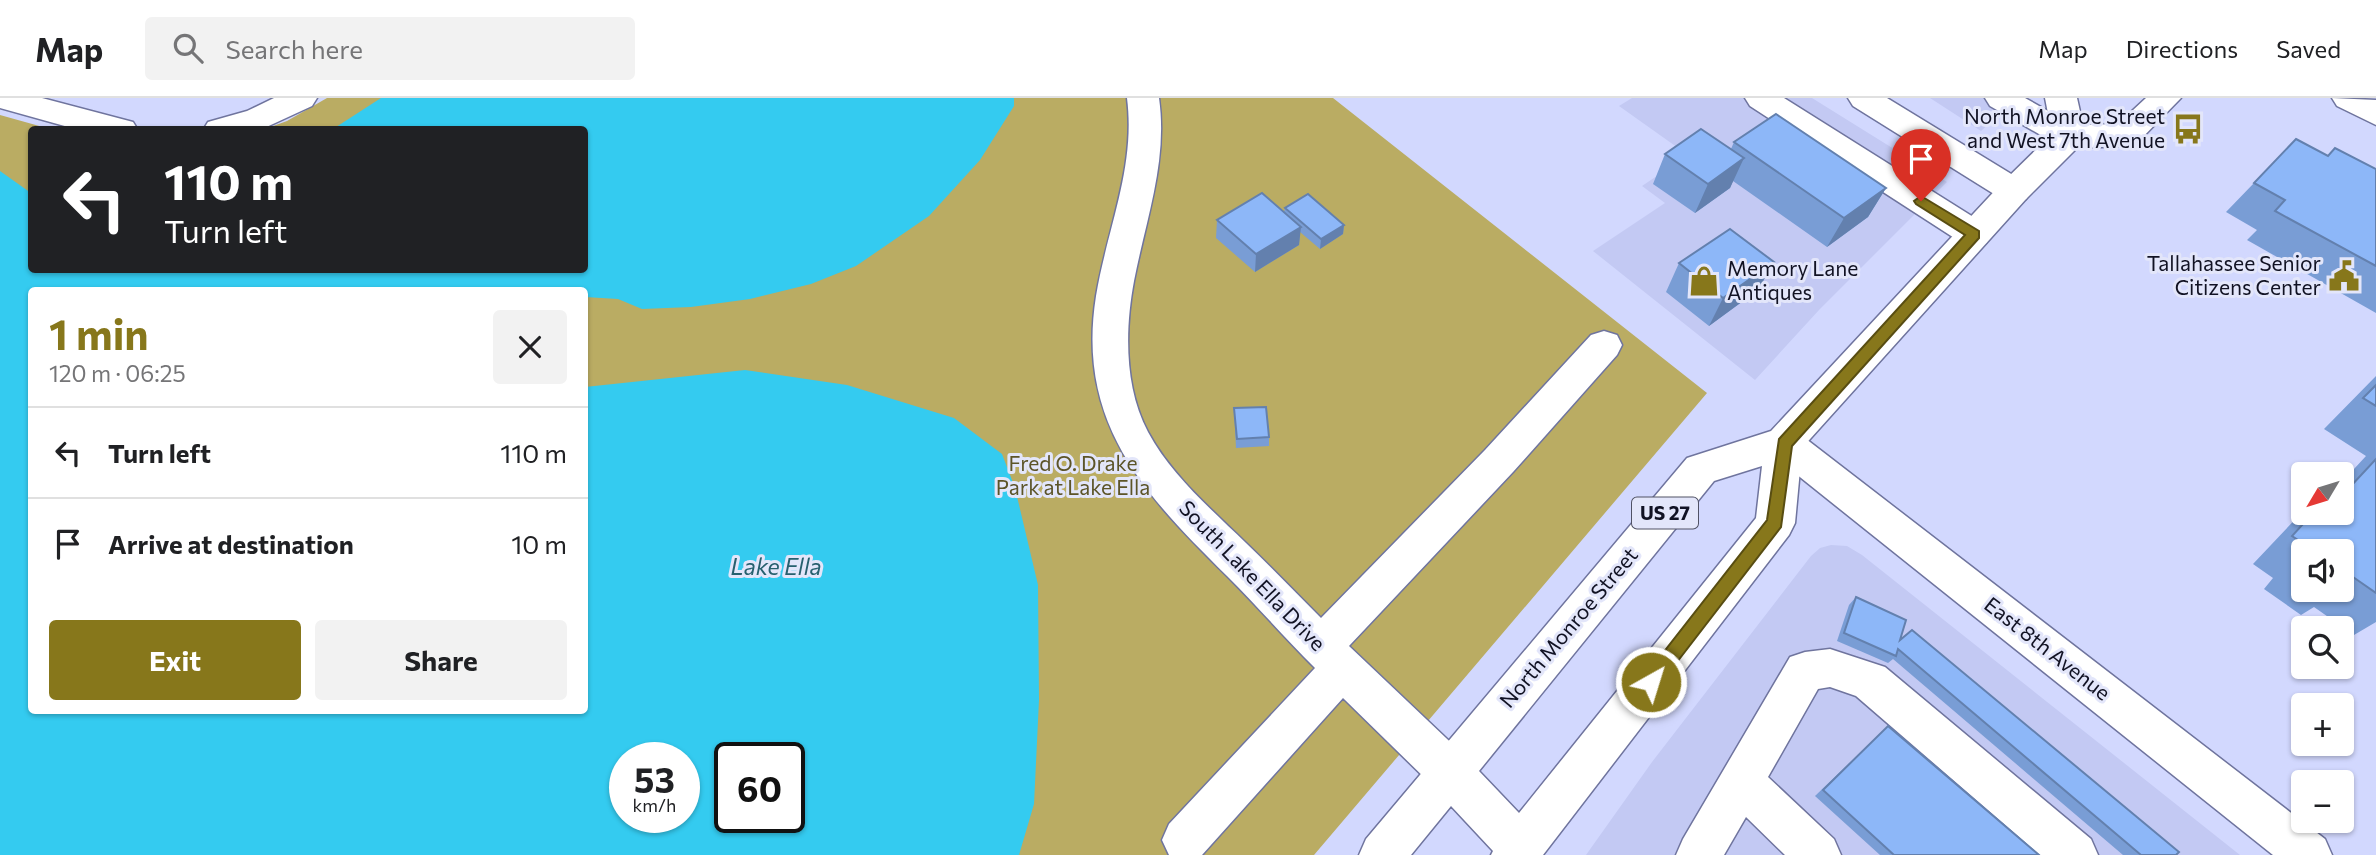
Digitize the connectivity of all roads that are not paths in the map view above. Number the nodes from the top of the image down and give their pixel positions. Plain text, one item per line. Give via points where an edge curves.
1 (2, 98) edge
2 (301, 98) edge
3 (1143, 98) edge
4 (1761, 98) edge
5 (1864, 98) edge
6 (2001, 98) edge
7 (2061, 98) edge
8 (2165, 98) edge
9 (2348, 98) edge
10 (2376, 114) edge
11 (111, 117) edge
12 (233, 126) edge
13 (2069, 137) junction
14 (2014, 191) junction
15 (1974, 234) junction
16 (1604, 345) dead end
17 (1784, 443) junction
18 (1332, 658) junction
19 (1449, 771) junction
20 (1741, 782) junction
21 (1185, 840) dead end
22 (1706, 852) edge
23 (1521, 853) edge
24 (1382, 855) edge
25 (1818, 855) edge
26 (2074, 855) edge
27 (2309, 855) edge

1 - 11 main road
2 - 12 main road
3 - 18 main road, South Lake Ella Drive via 1145,157 1111,321 1118,405 1142,454 1168,489
4 - 15 main road
5 - 14 main road
6 - 13 main road
7 - 13 main road
8 - 13 main road via 2126,135
9 - 10 main road
13 - 14 main road
14 - 15 main road
15 - 17 main road
16 - 18 main road
17 - 19 main road, North Monroe Street / US 27 via 1701,469
17 - 23 main road via 1775,523
17 - 27 main road, East 8th Avenue
18 - 19 main road, South Lake Ella Drive
18 - 21 main road
19 - 23 main road, South Lake Ella Drive
19 - 24 main road, North Monroe Street / US 27
20 - 22 main road
20 - 25 main road
20 - 26 main road via 1805,671 1829,668 1870,681

